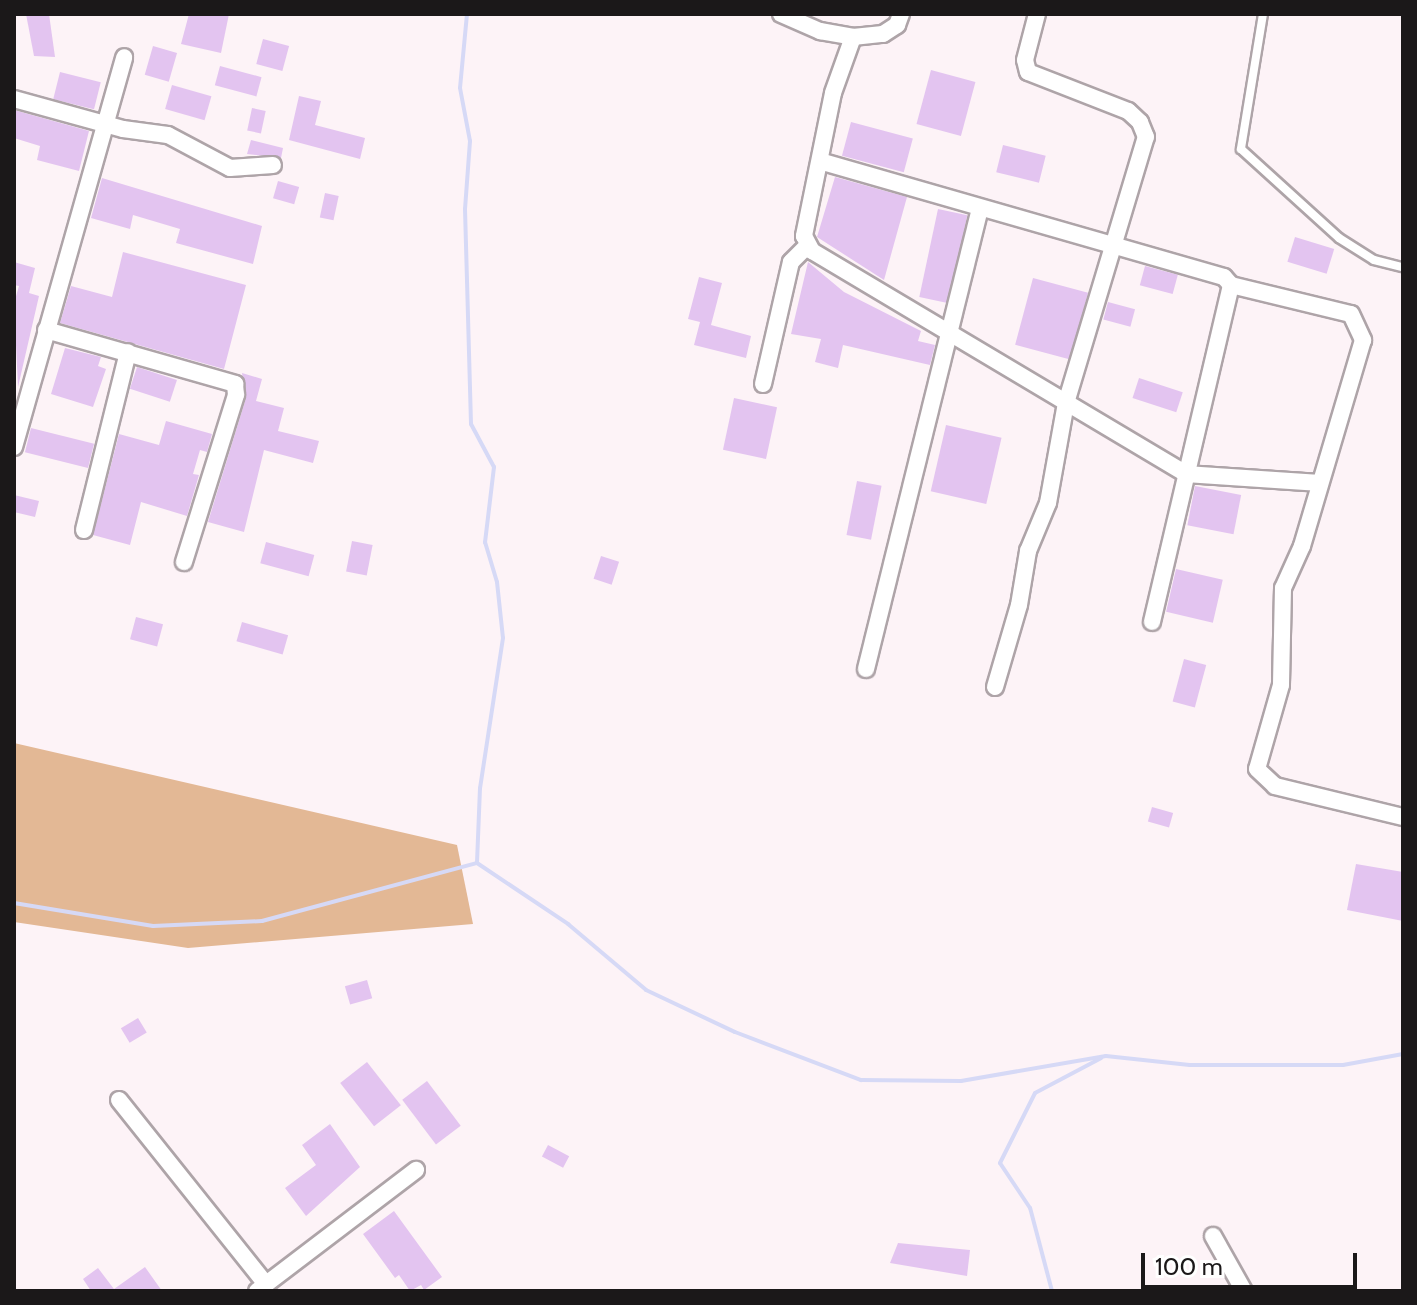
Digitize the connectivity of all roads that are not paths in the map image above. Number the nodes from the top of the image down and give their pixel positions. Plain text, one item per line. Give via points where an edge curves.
1 (781, 14) edge
2 (901, 14) edge
3 (1037, 14) edge
4 (1263, 14) edge
5 (853, 37) junction
6 (124, 57) dead end
7 (14, 99) edge
8 (104, 120) junction
9 (823, 162) junction
10 (273, 165) dead end
11 (980, 210) junction
12 (807, 246) junction
13 (1113, 247) junction
14 (1403, 267) edge
15 (1231, 285) junction
16 (46, 330) junction
17 (949, 333) junction
18 (128, 352) junction
19 (763, 384) dead end
20 (1066, 403) junction
21 (14, 447) edge
22 (1186, 474) junction
23 (1320, 483) junction
24 (84, 530) dead end
25 (184, 562) dead end
26 (1152, 622) dead end
27 (866, 669) dead end
28 (995, 687) dead end
29 (1403, 817) edge
30 (119, 1100) dead end
31 (416, 1170) dead end
32 (1213, 1236) dead end
33 (261, 1287) edge
34 (1244, 1291) edge

1 - 5 street via 820,31
2 - 5 street via 897,25 883,34
3 - 13 street via 1025,60 1028,72 1128,111 1146,137
4 - 14 lane via 1241,149 1339,238 1374,260
5 - 9 street via 833,93
6 - 8 street
7 - 8 street
8 - 10 street via 181,140 230,168
8 - 16 street
9 - 11 street
9 - 12 street via 804,236
11 - 13 street
11 - 17 street
12 - 17 street
12 - 19 street via 791,262
13 - 15 street via 1224,277
13 - 20 street
15 - 22 street
15 - 23 street via 1351,314 1360,328 1360,356
16 - 18 street
16 - 21 street
17 - 20 street
17 - 27 street
18 - 24 street
18 - 25 street via 235,384
20 - 22 street
20 - 28 street via 1048,503 1028,551
22 - 23 street
22 - 26 street
23 - 29 street via 1283,588 1281,685 1257,769 1275,786
30 - 33 street
31 - 33 street
32 - 34 street

